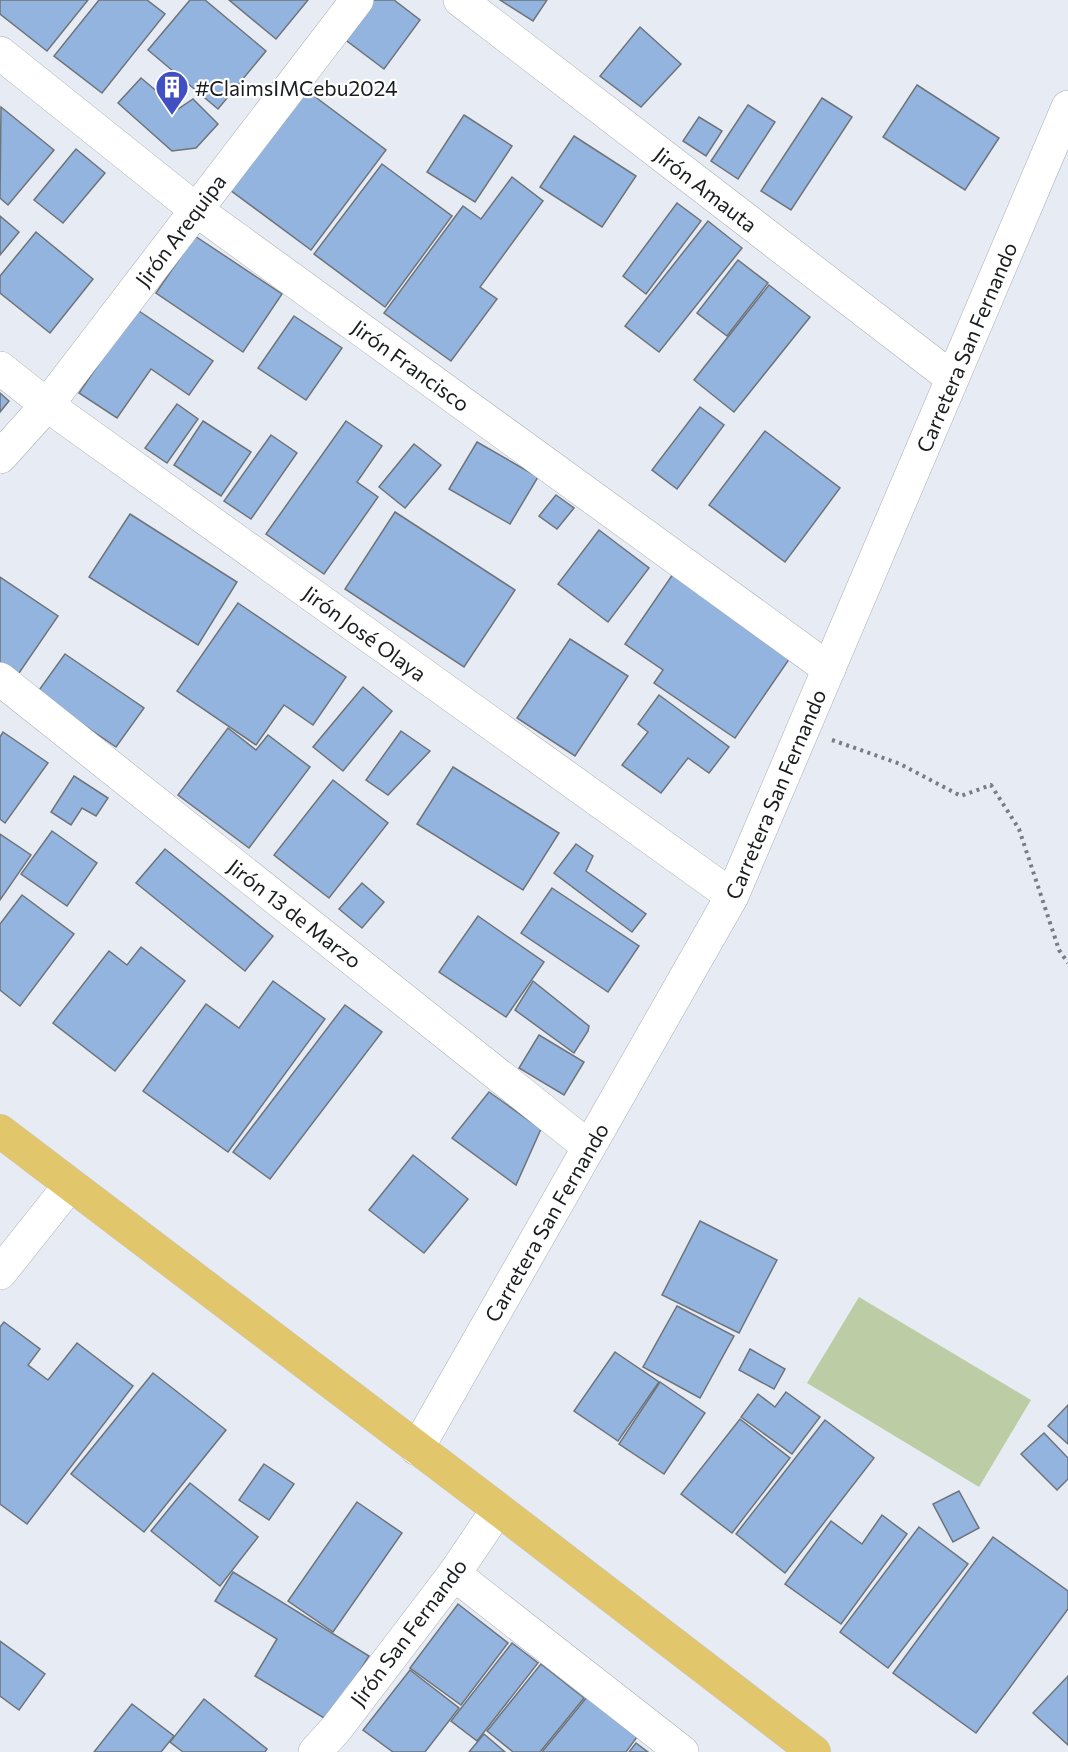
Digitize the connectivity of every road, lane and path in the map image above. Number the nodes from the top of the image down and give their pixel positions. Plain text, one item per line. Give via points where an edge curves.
1 (357, 0) edge
2 (460, 0) edge
3 (0, 53) edge
4 (1068, 106) edge
5 (195, 209) junction
6 (0, 368) edge
7 (952, 378) junction
8 (47, 405) junction
9 (0, 457) edge
10 (829, 669) junction
11 (0, 679) edge
12 (803, 730) junction
13 (732, 896) junction
14 (1068, 963) edge
15 (0, 1131) edge
16 (589, 1147) junction
17 (70, 1185) junction
18 (0, 1273) edge
19 (417, 1449) junction
20 (498, 1509) junction
21 (454, 1574) junction
22 (315, 1752) edge
23 (682, 1752) edge
24 (814, 1752) edge

1 - 5 street, Jirón Arequipa
2 - 7 street, Jirón Amauta
3 - 5 street, Jirón Francisco
4 - 7 street, Carretera San Fernando
5 - 8 street, Jirón Arequipa
5 - 10 street, Jirón Francisco
6 - 8 street, Jirón José Olaya
7 - 10 street, Carretera San Fernando
8 - 9 street, Jirón Arequipa
8 - 13 street, Jirón José Olaya
10 - 12 street, Carretera San Fernando
11 - 16 street, Jirón 13 de Marzo
12 - 13 street, Carretera San Fernando
12 - 14 path via 900,764 961,796 991,785 1019,829 1059,950
13 - 16 street, Carretera San Fernando
15 - 17 highway
16 - 19 street, Carretera San Fernando
17 - 18 street
17 - 19 highway
19 - 20 highway
20 - 21 street, Jirón San Fernando
20 - 24 highway
21 - 22 street, Jirón San Fernando
21 - 23 street

